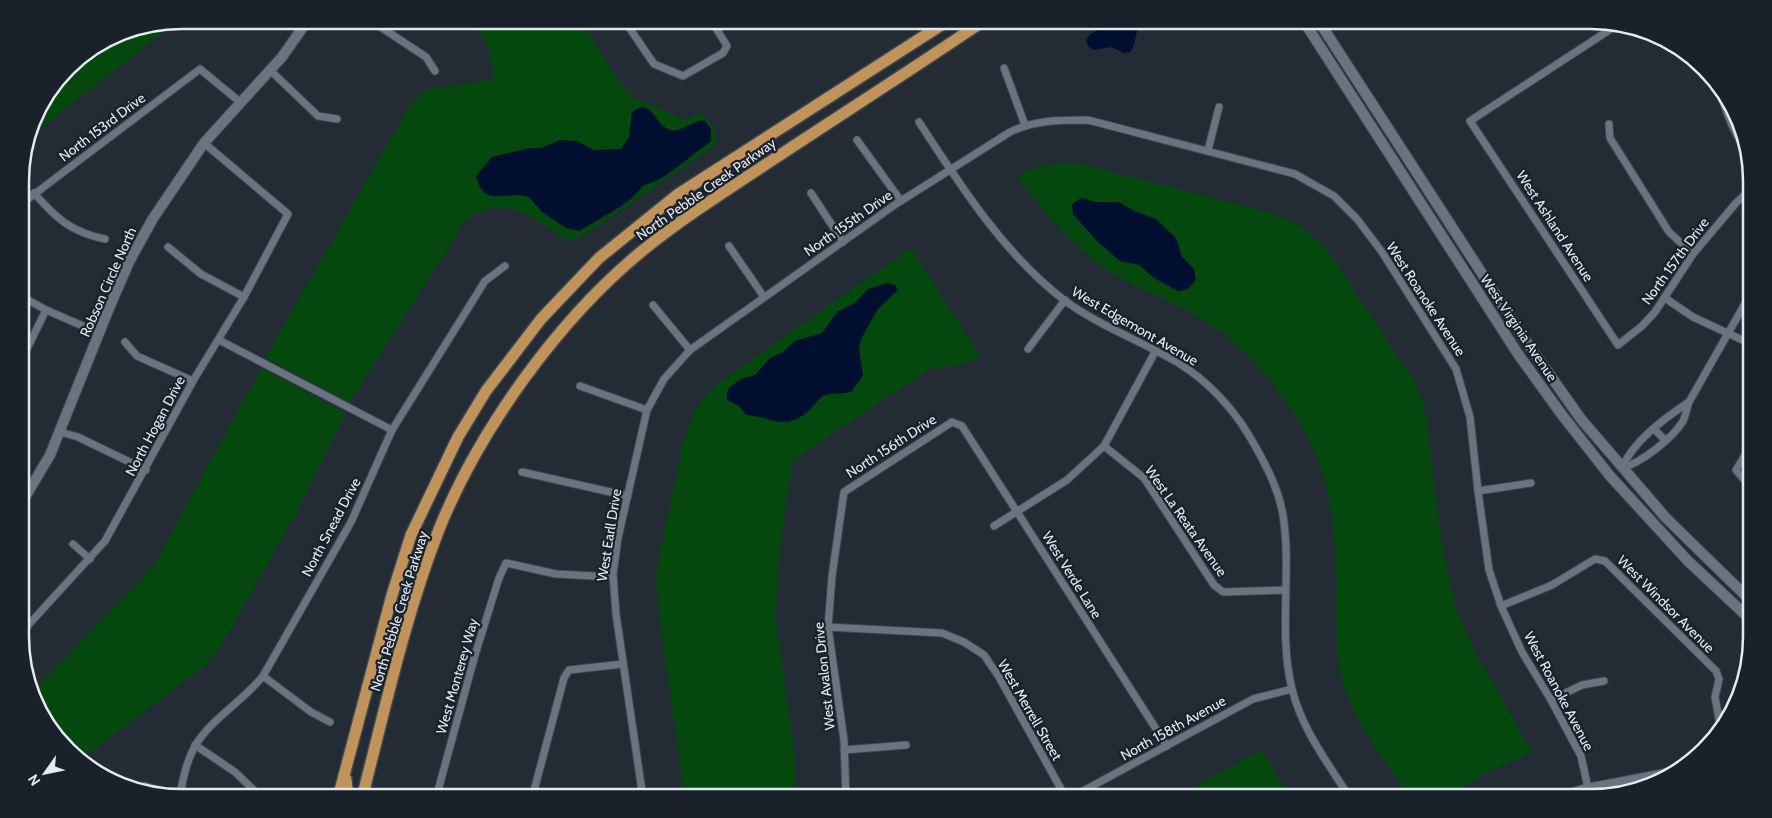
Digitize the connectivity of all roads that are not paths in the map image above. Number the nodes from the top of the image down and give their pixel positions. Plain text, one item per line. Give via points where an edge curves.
1 (301, 29) edge
2 (384, 29) edge
3 (630, 29) edge
4 (717, 29) edge
5 (935, 29) edge
6 (972, 29) edge
7 (1309, 29) edge
8 (1324, 29) edge
9 (1609, 30) edge
10 (1004, 68) dead end
11 (270, 70) junction
12 (435, 71) dead end
13 (829, 98) junction
14 (240, 102) junction
15 (1220, 107) dead end
16 (1725, 110) edge
17 (840, 117) junction
18 (337, 119) dead end
19 (920, 122) dead end
20 (1609, 124) dead end
21 (1025, 125) junction
22 (1735, 132) edge
23 (857, 140) dead end
24 (204, 144) junction
25 (1208, 150) junction
26 (950, 170) junction
27 (34, 193) junction
28 (811, 193) dead end
29 (1743, 196) edge
30 (29, 197) edge
31 (901, 201) junction
32 (105, 238) dead end
33 (843, 242) junction
34 (168, 246) dead end
35 (729, 246) dead end
36 (1693, 254) junction
37 (505, 266) dead end
38 (764, 297) junction
39 (244, 298) junction
40 (1666, 298) junction
41 (29, 300) edge
42 (1065, 300) junction
43 (653, 306) dead end
44 (1743, 309) edge
45 (46, 310) junction
46 (99, 333) junction
47 (1730, 334) junction
48 (219, 340) junction
49 (1743, 340) edge
50 (125, 342) dead end
51 (29, 345) edge
52 (1618, 345) joint
53 (1028, 349) dead end
54 (690, 350) junction
55 (1155, 352) junction
56 (193, 381) junction
57 (580, 386) dead end
58 (1689, 402) junction
59 (648, 410) junction
60 (952, 422) joint
61 (1654, 429) junction
62 (392, 430) junction
63 (60, 432) junction
64 (1665, 440) junction
65 (1104, 446) junction
66 (1743, 459) edge
67 (1622, 468) junction
68 (146, 470) junction
69 (522, 472) dead end
70 (1743, 478) edge
71 (1531, 483) dead end
72 (1478, 491) junction
73 (29, 492) edge
74 (844, 492) joint
75 (628, 496) junction
76 (1017, 512) junction
77 (994, 526) dead end
78 (73, 544) dead end
79 (90, 559) junction
80 (613, 577) junction
81 (1285, 590) junction
82 (1743, 594) edge
83 (1501, 606) junction
84 (1743, 612) edge
85 (29, 624) edge
86 (828, 626) junction
87 (622, 664) junction
88 (263, 676) junction
89 (1604, 680) dead end
90 (1292, 689) junction
91 (1551, 700) junction
92 (1719, 719) edge
93 (330, 722) dead end
94 (195, 745) junction
95 (906, 745) dead end
96 (1167, 746) junction
97 (844, 750) junction
98 (1656, 774) edge
99 (345, 775) junction
100 (1588, 788) junction
101 (181, 789) edge
102 (253, 789) edge
103 (341, 789) edge
104 (348, 789) edge
105 (364, 789) edge
106 (438, 789) edge
107 (534, 789) edge
108 (642, 789) edge
109 (846, 789) edge
110 (1061, 789) edge
111 (1087, 789) edge
112 (1344, 789) edge
113 (1584, 789) edge

1 - 11 main road, Robson Circle North
2 - 12 street via 426,57
3 - 4 street via 654,64 683,76 723,53 727,46
5 - 13 main road, North Pebble Creek Parkway
6 - 17 main road, North Pebble Creek Parkway
7 - 84 main road, West Virginia Avenue via 1518,354 1562,415 1610,476 1682,554
8 - 67 main road, West Virginia Avenue via 1530,347
9 - 52 street, West Ashland Avenue via 1470,121
10 - 21 street
11 - 14 main road, Robson Circle North
11 - 18 street via 318,116
13 - 17 main road
13 - 99 main road, North Pebble Creek Parkway via 696,182 599,258 541,319 486,391 458,437 411,535 374,658
14 - 24 main road, Robson Circle North
14 - 27 street, North 153rd Drive via 200,69
15 - 25 street
16 - 22 street
17 - 105 main road, North Pebble Creek Parkway via 706,204 642,251 574,318 518,386 484,439 439,531 416,596
19 - 26 street, West Edgemont Avenue
20 - 36 street via 1610,138 1670,232
21 - 25 street, West Roanoke Avenue via 1055,120 1088,120
21 - 26 street, North 155th Drive
23 - 31 street
24 - 39 street, North Hogan Drive via 288,214
24 - 46 main road, Robson Circle North via 173,186 140,242
25 - 72 street, West Roanoke Avenue via 1295,174 1334,196 1357,219 1382,252 1456,369 1470,417
26 - 31 street, North 155th Drive
26 - 42 street, West Edgemont Avenue via 984,217 1036,275
27 - 30 street, North 153rd Drive
27 - 32 street via 53,216 82,234
28 - 33 street
29 - 36 street, North 157th Drive
31 - 33 street, North 155th Drive
33 - 38 street, North 155th Drive
34 - 39 street via 201,274
35 - 38 street
36 - 40 street, North 157th Drive
37 - 62 street, North Snead Drive via 485,281
38 - 54 street, North 155th Drive
39 - 48 street, North Hogan Drive
40 - 47 street via 1693,317
40 - 52 street, North 157th Drive via 1642,326
41 - 45 street
42 - 53 street
42 - 55 street, West Edgemont Avenue
43 - 54 street
44 - 47 street
45 - 46 street
45 - 51 street
46 - 63 main road, Robson Circle North
47 - 49 street
47 - 58 street
48 - 56 street, North Hogan Drive
48 - 62 street
50 - 56 street via 137,356
54 - 59 street, West Earll Drive via 664,379
55 - 65 street
55 - 81 street, West Edgemont Avenue via 1180,364 1227,406 1271,476 1282,514
56 - 68 street, North Hogan Drive
57 - 59 street
58 - 61 street
58 - 64 street via 1682,422
59 - 75 street, West Earll Drive
60 - 74 street, North 156th Drive
60 - 76 street, West Verde Lane via 962,426
61 - 64 street
61 - 67 street via 1627,456
62 - 88 street, North Snead Drive via 351,522
63 - 68 street via 78,437
63 - 73 main road, Robson Circle North
64 - 67 street via 1636,465
65 - 76 street via 1067,480
65 - 81 street, West La Reata Avenue via 1144,478 1214,585 1223,592
66 - 70 street via 1736,470
67 - 82 main road, West Virginia Avenue via 1699,552
68 - 79 street, North Hogan Drive via 105,541
69 - 75 street
71 - 72 street
72 - 83 street, West Roanoke Avenue via 1489,570
74 - 86 street, West Avalon Drive
75 - 80 street, West Earll Drive
76 - 77 street
76 - 96 street, West Verde Lane
78 - 79 street
79 - 85 street, North Hogan Drive
80 - 87 street, West Earll Drive
80 - 106 street, West Monterey Way via 556,574 506,563 475,655
81 - 90 street, West Edgemont Avenue via 1285,645
83 - 91 street, West Roanoke Avenue via 1522,652
83 - 92 street, West Windsor Avenue via 1552,585 1595,559 1605,561 1716,671 1719,680 1715,696
86 - 97 street, West Avalon Drive
86 - 110 street, West Merrell Street via 942,633 984,655
87 - 107 street via 569,670 564,678
87 - 108 street, West Earll Drive
88 - 93 street via 311,712
88 - 94 street, North Snead Drive
89 - 91 street via 1582,685
90 - 96 street, North 158th Avenue via 1253,699
90 - 112 street, West Edgemont Avenue via 1305,727
91 - 100 street, West Roanoke Avenue via 1581,756
94 - 101 street, North Snead Drive via 186,764
94 - 102 street via 235,772
95 - 97 street
96 - 111 street, North 158th Avenue
97 - 109 street, West Avalon Drive
98 - 100 street
99 - 103 main road, North Pebble Creek Parkway
99 - 104 main road
100 - 113 street

